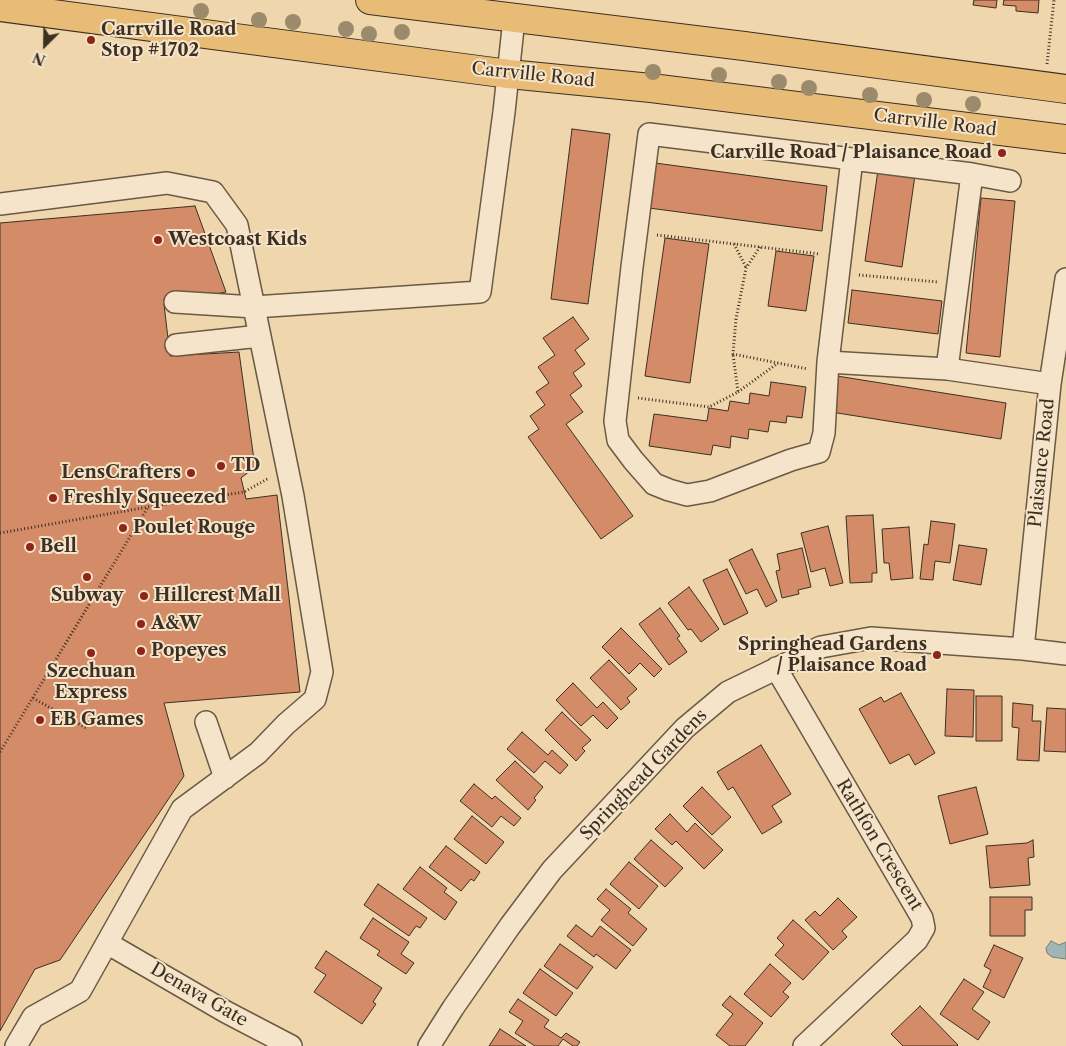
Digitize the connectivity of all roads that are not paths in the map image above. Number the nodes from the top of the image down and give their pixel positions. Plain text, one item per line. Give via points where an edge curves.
1 (370, 0) edge
2 (0, 7) edge
3 (514, 19) junction
4 (509, 74) junction
5 (1066, 89) edge
6 (1066, 139) edge
7 (852, 159) junction
8 (972, 174) junction
9 (1010, 181) dead end
10 (0, 204) edge
11 (1066, 279) edge
12 (175, 302) dead end
13 (254, 307) junction
14 (260, 336) junction
15 (176, 345) dead end
16 (828, 367) junction
17 (947, 369) junction
18 (1050, 384) junction
19 (1023, 649) junction
20 (1066, 654) edge
21 (776, 668) junction
22 (206, 722) dead end
23 (225, 778) junction
24 (107, 942) junction
25 (16, 1046) edge
26 (291, 1046) edge
27 (429, 1046) edge
28 (804, 1046) edge

1 - 3 main road
2 - 4 main road, Carrville Road
3 - 4 street
3 - 5 main road
4 - 6 main road, Carrville Road via 651,88
4 - 13 street via 480,292
7 - 8 street
7 - 16 street
7 - 16 street via 649,134 618,396 618,440 654,484 687,495 710,491 819,452 824,433
8 - 9 street
8 - 17 street
10 - 13 street via 167,183 213,192 237,225
11 - 18 street, Plaisance Road
12 - 13 street
13 - 14 street
14 - 15 street
14 - 23 street via 287,468 322,672 315,699 258,753
16 - 17 street
17 - 18 street
18 - 19 street, Plaisance Road
19 - 20 street, Springhead Gardens
19 - 21 street, Springhead Gardens via 871,638 821,647
21 - 27 street, Springhead Gardens via 728,692 685,728 552,870
21 - 28 street, Rathfon Crescent via 922,918 924,928 917,940
22 - 23 street
23 - 24 street via 182,809
24 - 25 street via 80,991 33,1017
24 - 26 street, Denava Gate

